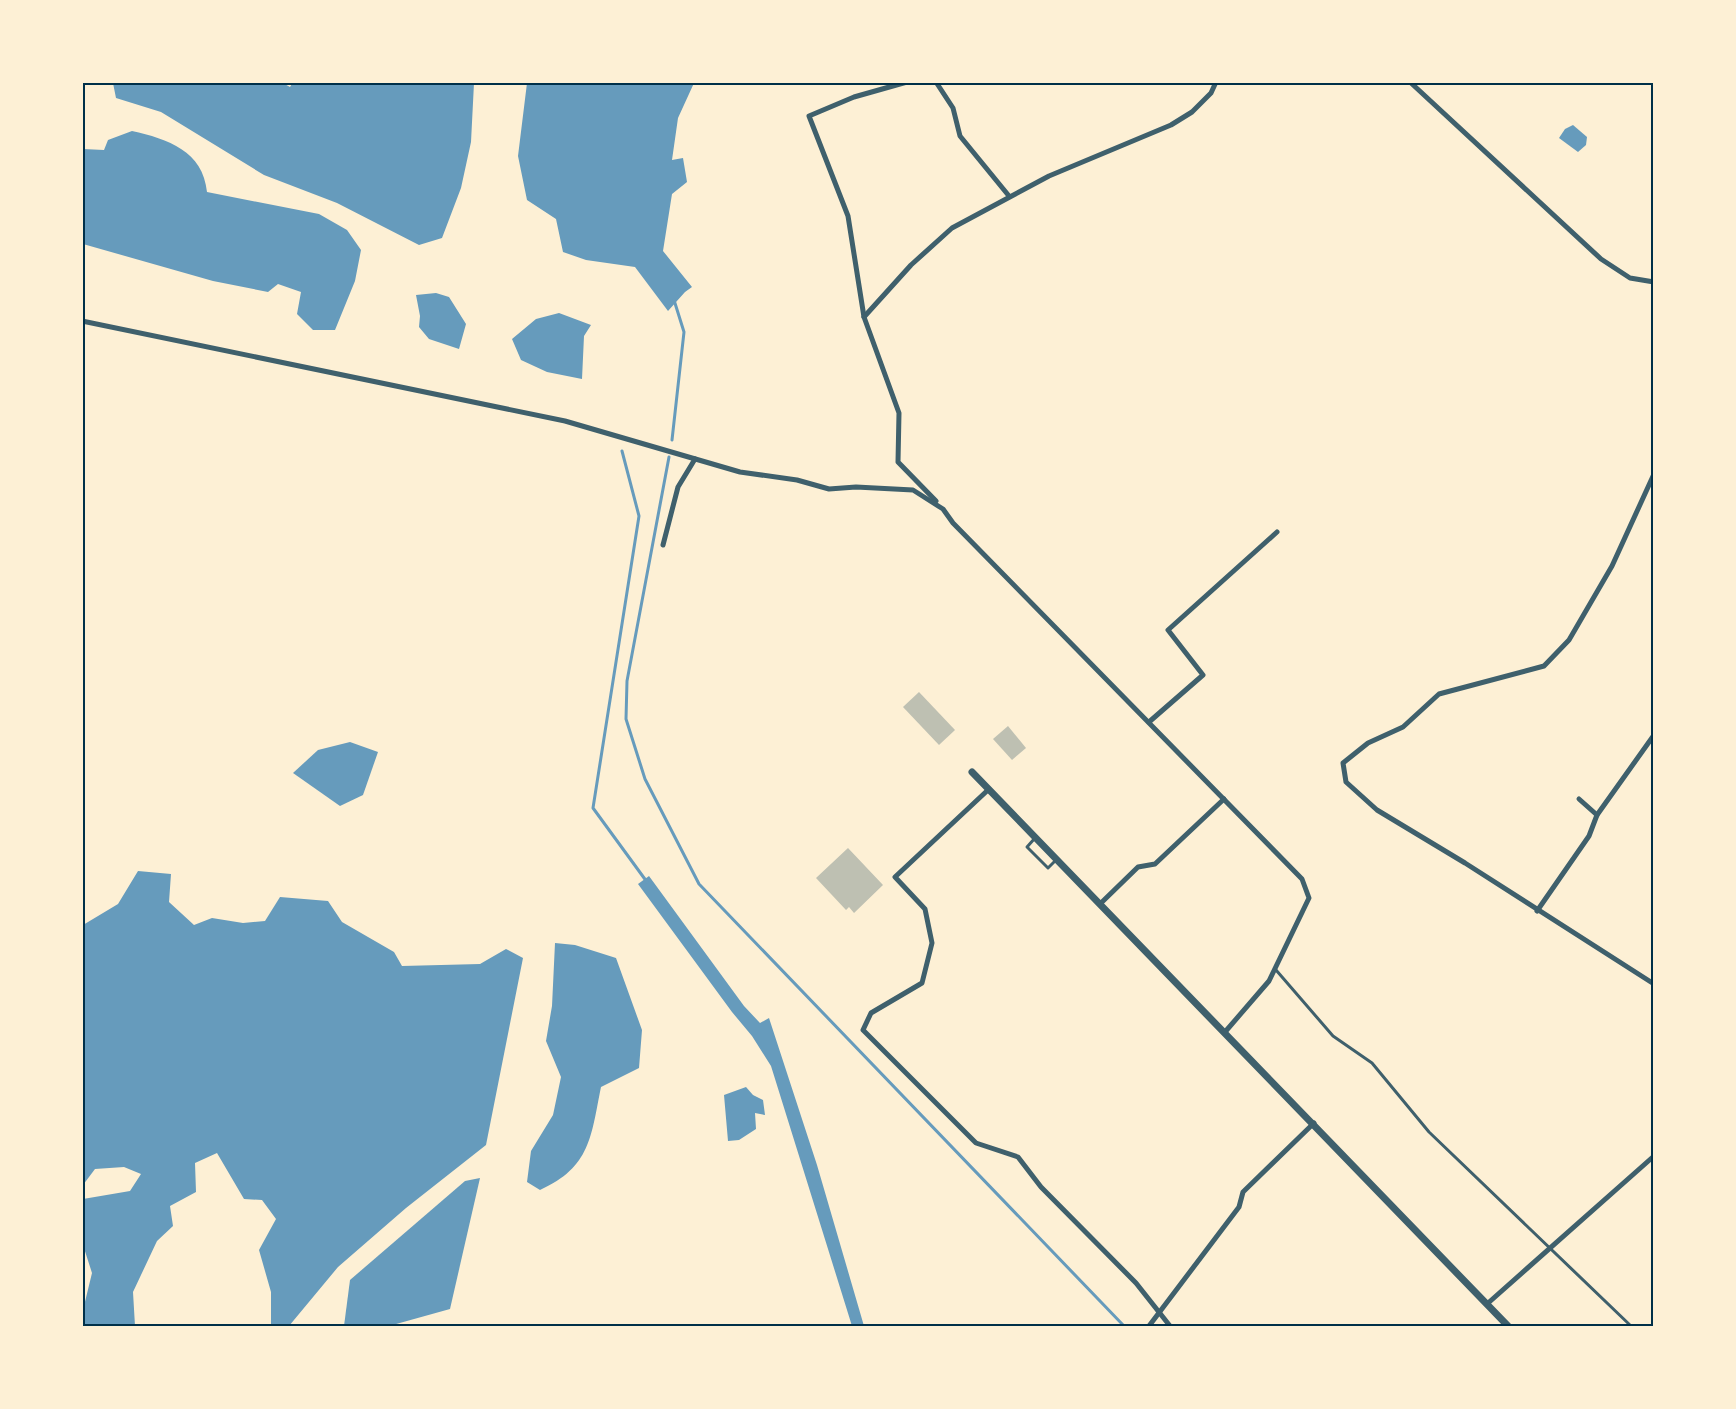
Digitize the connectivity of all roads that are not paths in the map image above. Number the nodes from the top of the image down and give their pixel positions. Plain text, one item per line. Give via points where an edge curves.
1 (907, 82) edge
2 (936, 82) edge
3 (1216, 82) edge
4 (1410, 82) edge
5 (1009, 196) junction
6 (1653, 282) edge
7 (864, 316) junction
8 (82, 321) edge
9 (695, 459) junction
10 (1653, 474) edge
11 (943, 509) junction
12 (1277, 532) dead end
13 (663, 545) dead end
14 (1149, 722) junction
15 (1653, 735) edge
16 (972, 772) dead end
17 (989, 789) junction
18 (1224, 799) junction
19 (1579, 800) dead end
20 (1597, 815) junction
21 (1036, 837) junction
22 (1058, 859) junction
23 (1101, 903) junction
24 (1537, 911) junction
25 (1275, 969) junction
26 (1653, 984) edge
27 (1225, 1032) junction
28 (1314, 1123) junction
29 (1653, 1156) edge
30 (1550, 1248) junction
31 (1487, 1305) junction
32 (1160, 1314) junction
33 (1149, 1326) edge
34 (1170, 1326) edge
35 (1508, 1326) edge
36 (1631, 1326) edge

1 - 7 street via 854,97 808,116 848,216
2 - 5 street via 953,108 960,136
3 - 5 street via 1192,112 1170,125
4 - 6 street via 1601,259 1630,278
5 - 7 street via 952,228
7 - 11 street via 899,413 898,462
8 - 9 street via 566,421
9 - 11 street via 830,489 913,490
9 - 13 street via 678,487
10 - 24 street via 1612,566 1569,640 1544,666 1439,694 1403,727 1368,743 1343,762 1346,782 1377,810
11 - 14 street
12 - 14 street via 1168,630 1203,675
14 - 18 street
15 - 20 street
16 - 17 street
17 - 21 street
17 - 32 street via 895,877 925,909 932,943 922,983 871,1013 863,1030 976,1143 1018,1157 1041,1187 1136,1283
18 - 23 street via 1155,864 1138,867
18 - 25 street via 1302,879 1309,897
19 - 20 street
20 - 24 street via 1589,836
21 - 22 street
21 - 22 lane via 1027,847 1048,868
22 - 23 street
23 - 27 street
24 - 26 street
25 - 27 street
25 - 30 lane via 1333,1036 1372,1063 1429,1132
27 - 28 street
28 - 31 street
28 - 32 street via 1243,1192 1239,1207
29 - 30 street
30 - 31 street
30 - 36 lane
31 - 35 street
32 - 33 street
32 - 34 street

